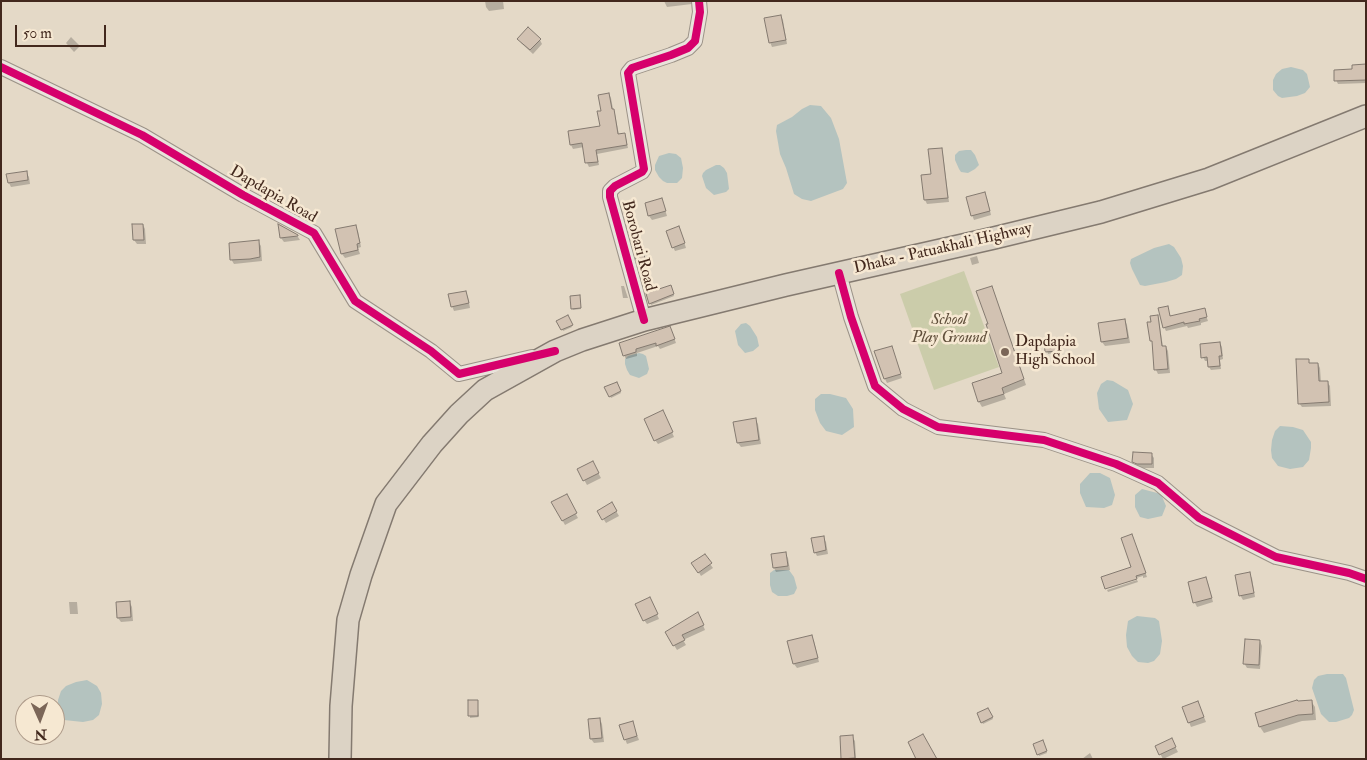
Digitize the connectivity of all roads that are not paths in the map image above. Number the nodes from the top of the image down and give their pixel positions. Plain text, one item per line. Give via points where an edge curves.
1 (699, 1) edge
2 (1, 68) edge
3 (1366, 116) edge
4 (839, 273) junction
5 (644, 320) junction
6 (554, 351) junction
7 (1366, 579) edge
8 (340, 759) edge

1 - 5 street, Borobari Road via 695,41 688,48 632,68 628,73 644,168 616,186 610,191 610,196
2 - 6 street, Dapdapia Road via 142,135 314,233 355,301 459,374
3 - 4 highway, Dhaka - Patuakhali Highway via 1209,179 1101,212
4 - 5 highway, Dhaka - Patuakhali Highway
4 - 7 street via 875,386 903,409 938,427 1044,440 1116,464 1158,483 1199,518 1276,557
5 - 6 highway, Dhaka - Patuakhali Highway
6 - 8 highway, Dhaka - Patuakhali Highway via 485,390 432,444 386,504 348,620

